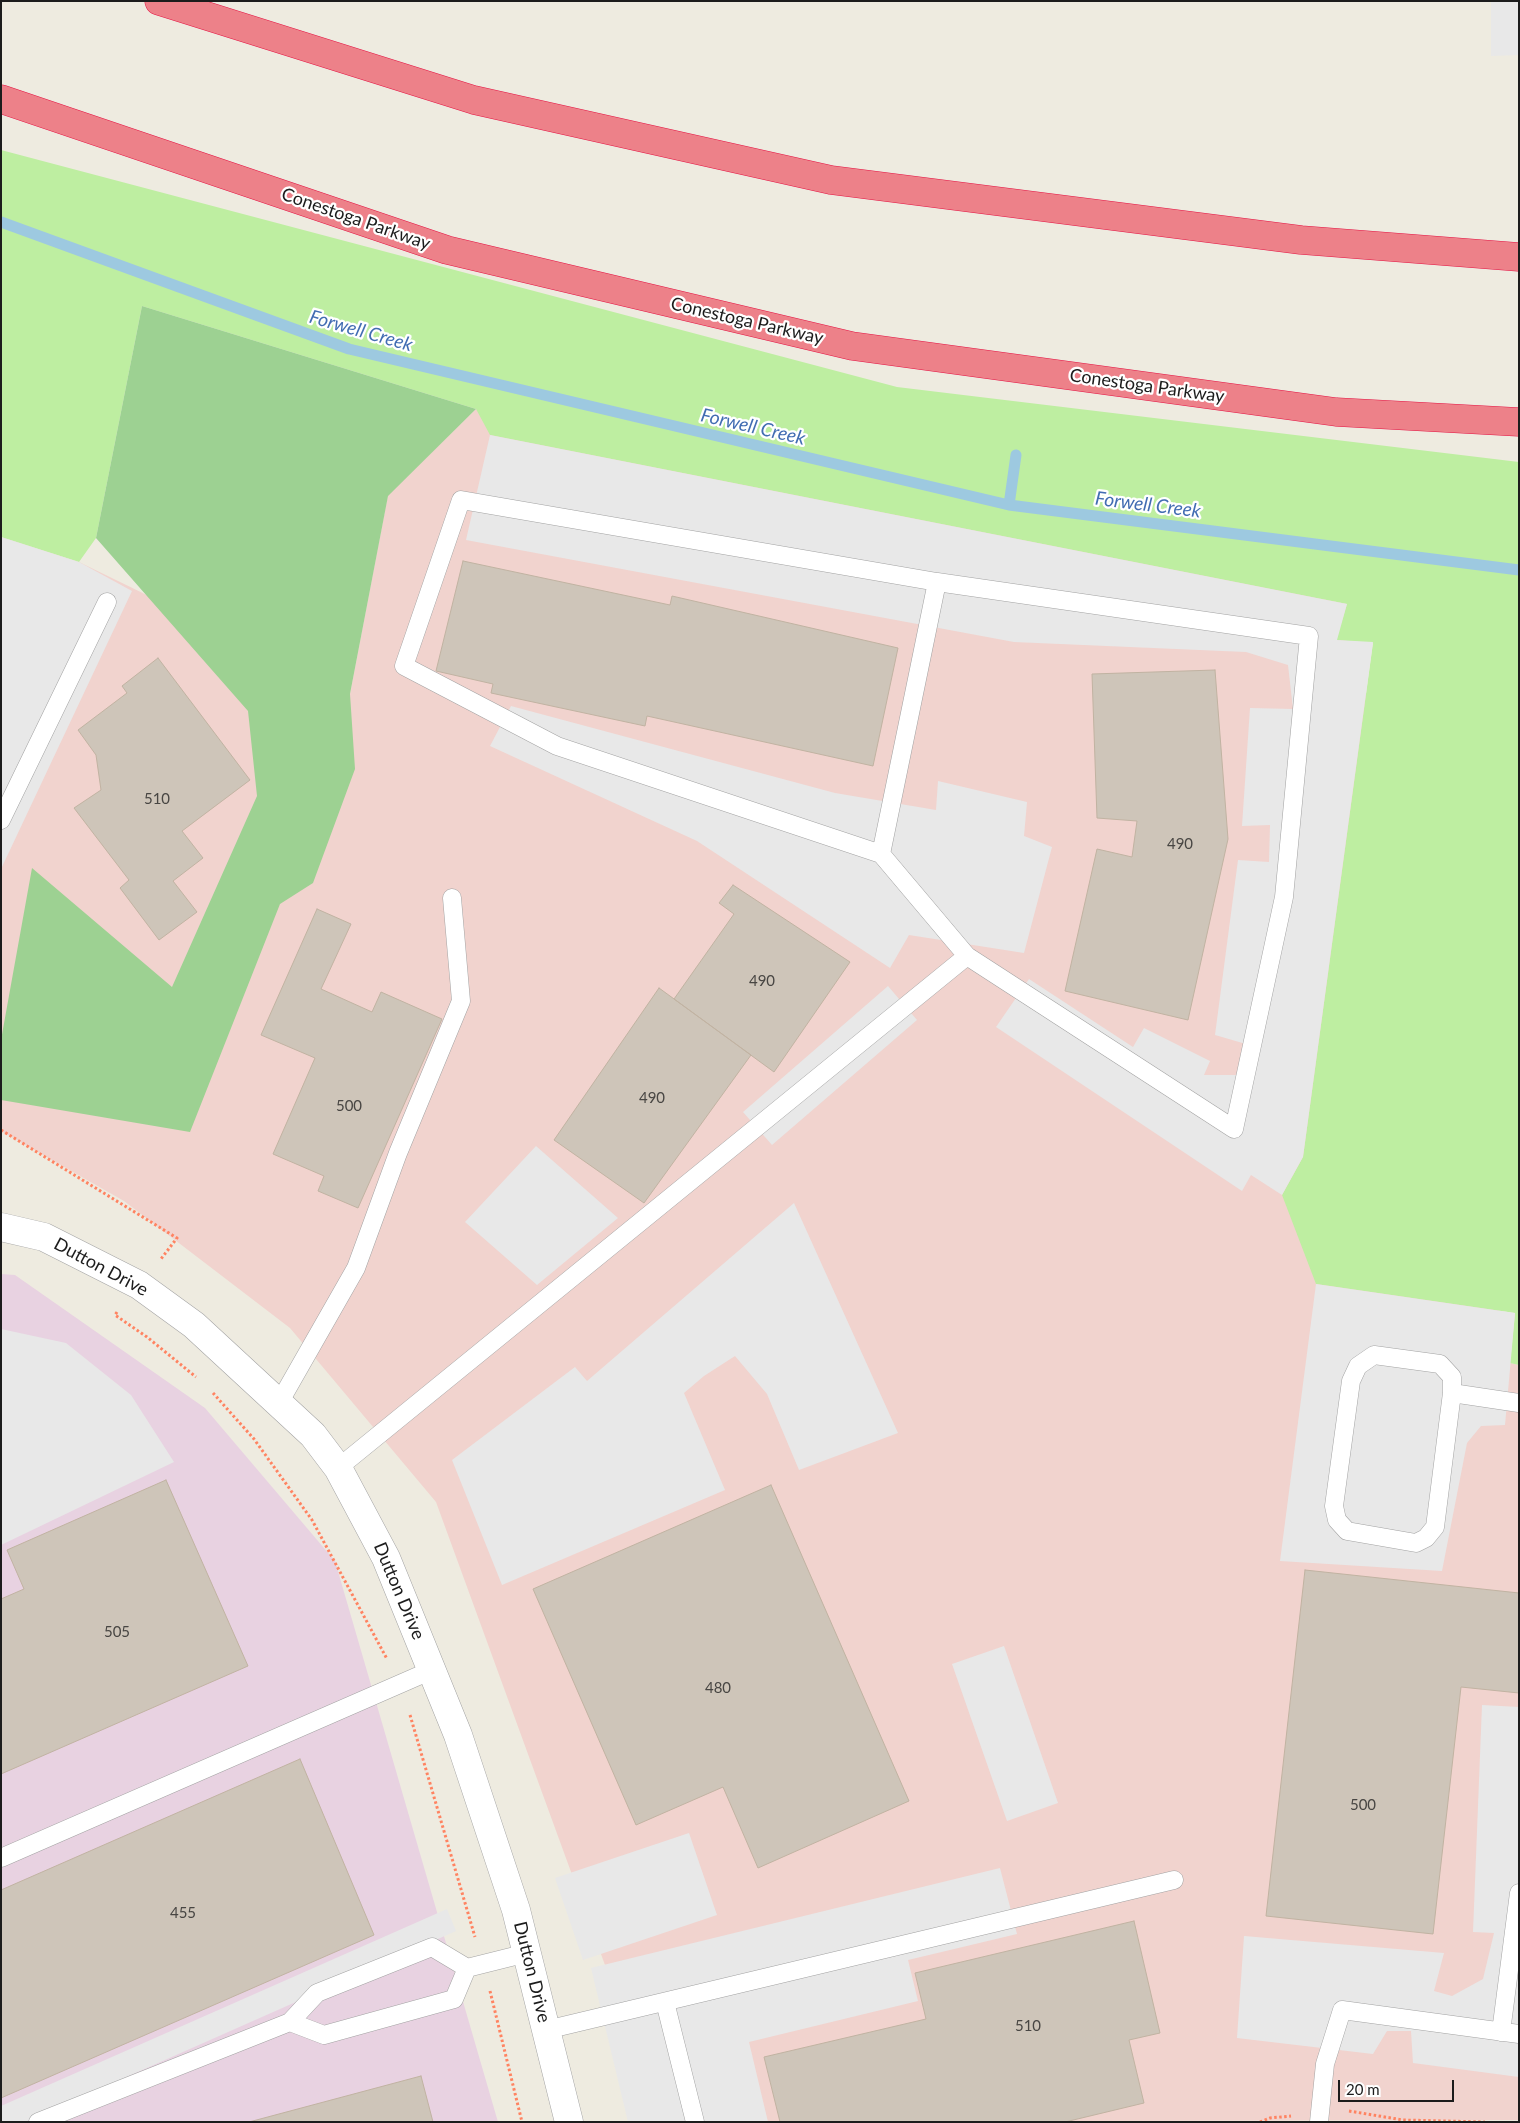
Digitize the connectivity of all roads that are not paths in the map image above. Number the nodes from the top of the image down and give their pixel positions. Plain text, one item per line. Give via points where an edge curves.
1 (159, 1) edge
2 (1, 99) edge
3 (1519, 257) edge
4 (1519, 422) edge
5 (936, 582) junction
6 (107, 602) dead end
7 (1, 820) edge
8 (881, 854) junction
9 (452, 898) dead end
10 (967, 956) junction
11 (1, 1227) edge
12 (1452, 1393) junction
13 (278, 1403) junction
14 (1519, 1404) edge
15 (338, 1468) junction
16 (432, 1670) junction
17 (1, 1858) edge
18 (1174, 1880) dead end
19 (1519, 1894) edge
20 (527, 1953) junction
21 (467, 1968) junction
22 (665, 2002) junction
23 (290, 2022) junction
24 (546, 2030) junction
25 (1501, 2032) junction
26 (1519, 2034) edge
27 (38, 2122) edge
28 (569, 2122) edge
29 (695, 2122) edge
30 (1319, 2122) edge

1 - 3 highway via 474,100 830,180 1301,240
2 - 4 highway, Conestoga Parkway via 447,250 852,346 1336,412
5 - 8 lane
5 - 8 lane via 461,500 404,666 557,746
5 - 10 lane via 1309,636 1284,897 1234,1129
6 - 7 lane
8 - 10 lane
9 - 13 lane via 461,1001 398,1153 356,1268
10 - 15 lane
11 - 13 street, Dutton Drive via 44,1237 139,1285 194,1325
12 - 12 lane via 1452,1377 1440,1364 1374,1355 1358,1366 1351,1381 1334,1506 1338,1520 1347,1531 1416,1543 1426,1538 1435,1527
12 - 14 lane
13 - 15 street, Dutton Drive via 313,1435
15 - 16 street, Dutton Drive via 386,1558
16 - 17 lane
16 - 20 street, Dutton Drive via 458,1735
18 - 22 lane
19 - 25 lane
20 - 21 lane
20 - 24 street, Dutton Drive
21 - 23 lane via 432,1947 316,1993
21 - 23 lane via 454,1999 324,2035
22 - 24 lane
22 - 29 lane
23 - 27 lane
24 - 28 street, Dutton Drive
25 - 26 lane
25 - 30 lane via 1342,2010 1325,2064

